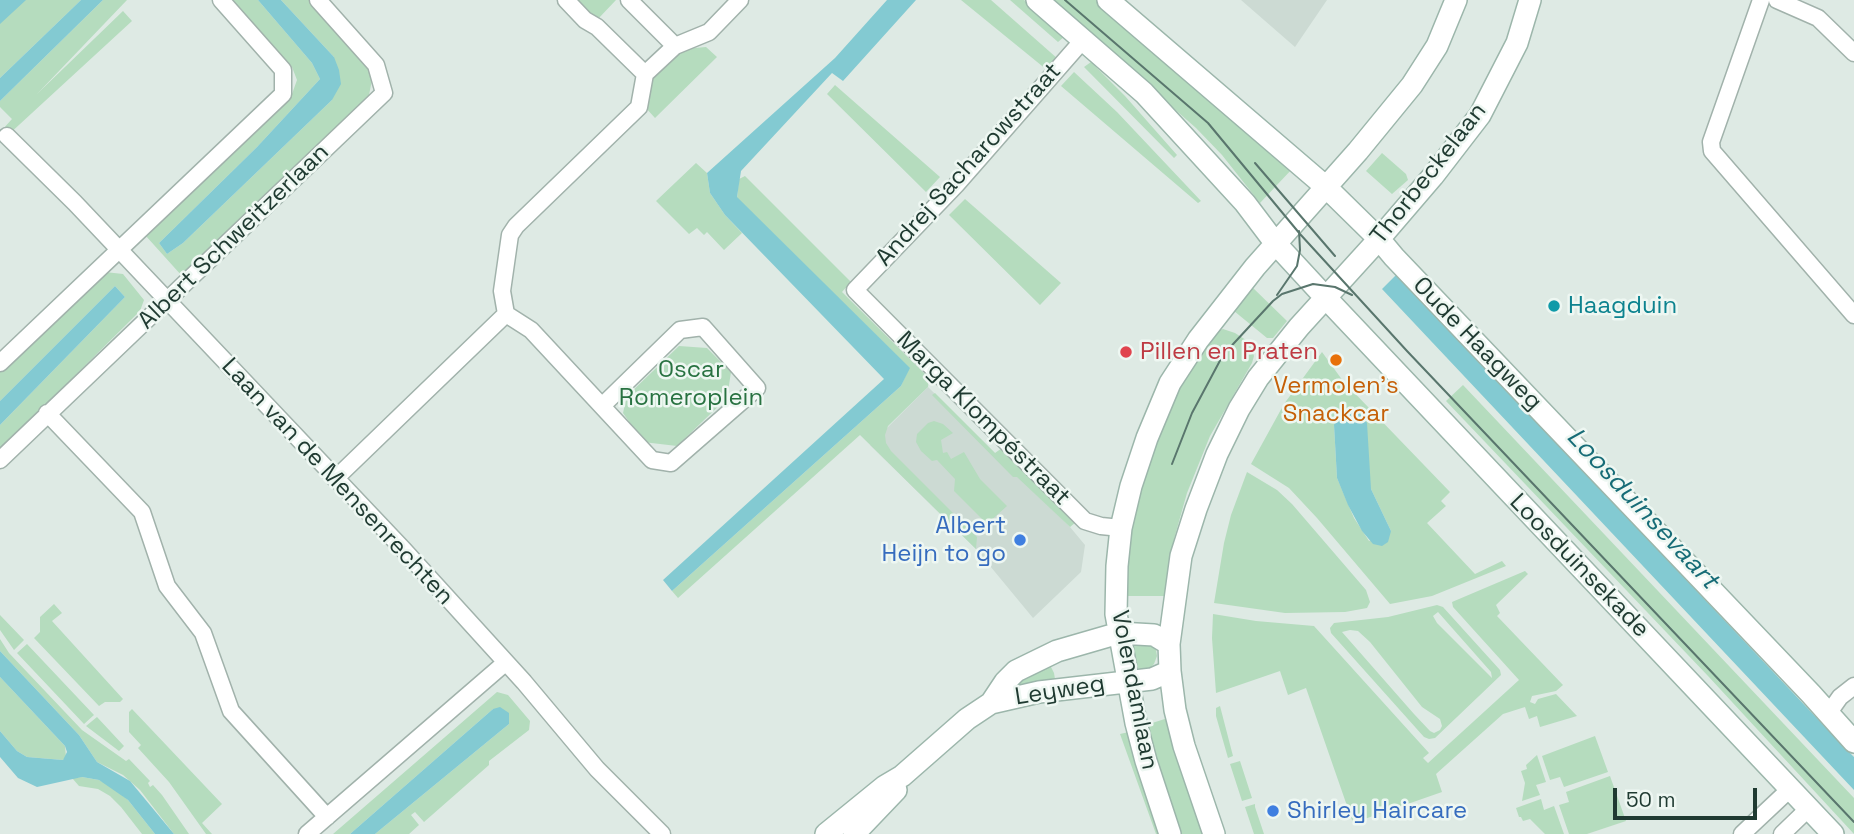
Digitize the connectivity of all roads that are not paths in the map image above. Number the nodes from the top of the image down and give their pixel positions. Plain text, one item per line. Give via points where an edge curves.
1 (221, 0) edge
2 (318, 0) edge
3 (566, 0) edge
4 (629, 0) edge
5 (740, 0) edge
6 (1037, 0) edge
7 (1108, 0) edge
8 (1456, 0) edge
9 (1530, 0) edge
10 (1761, 0) edge
11 (1777, 0) edge
12 (1083, 40) junction
13 (675, 46) junction
14 (1854, 53) edge
15 (645, 74) junction
16 (7, 136) dead end
17 (1326, 187) junction
18 (1379, 239) junction
19 (1276, 244) junction
20 (118, 251) junction
21 (855, 290) joint
22 (1325, 298) junction
23 (166, 302) junction
24 (506, 314) junction
25 (1854, 315) edge
26 (0, 363) edge
27 (603, 405) junction
28 (47, 413) junction
29 (0, 460) edge
30 (335, 479) junction
31 (1121, 528) junction
32 (1119, 633) junction
33 (1169, 643) junction
34 (505, 663) junction
35 (1170, 671) junction
36 (1128, 682) junction
37 (1854, 687) edge
38 (991, 704) junction
39 (1833, 719) junction
40 (1854, 742) edge
41 (902, 776) junction
42 (1791, 788) junction
43 (1809, 808) junction
44 (1763, 815) junction
45 (327, 817) junction
46 (307, 834) edge
47 (662, 834) edge
48 (826, 834) edge
49 (854, 834) edge
50 (1170, 834) edge
51 (1214, 834) edge
52 (1742, 834) edge
53 (1780, 834) edge
54 (1833, 834) edge

1 - 20 street via 283,70 283,94
2 - 23 street, Albert Schweitzerlaan via 376,65 384,93
3 - 15 street
4 - 13 street
5 - 13 street via 709,32
6 - 12 street
7 - 17 street, Oude Haagweg
8 - 17 street via 1437,46 1412,85
9 - 18 street, Thorbeckelaan via 1517,43 1480,115
10 - 25 street via 1710,142 1712,151
11 - 14 street via 1818,18
12 - 19 street via 1144,93
12 - 21 street, Andrej Sacharowstraat via 956,185
13 - 15 street
15 - 24 street via 639,107 510,235 502,291
16 - 20 street, Laan van de Mensenrechten
17 - 18 street, Oude Haagweg
17 - 19 street, Volendamlaan
18 - 22 street, Thorbeckelaan
18 - 39 street, Oude Haagweg
19 - 22 street
19 - 31 street, Volendamlaan via 1220,310 1170,383 1147,438
20 - 23 street, Laan van de Mensenrechten
20 - 26 street
21 - 31 street, Marga Klompéstraat via 1084,521
22 - 33 street, Volendamlaan via 1258,378 1217,454 1181,556
22 - 42 street, Loosduinsekade
23 - 28 street, Albert Schweitzerlaan
23 - 30 street, Laan van de Mensenrechten
24 - 27 street via 531,330
24 - 30 street
27 - 27 street via 652,460 671,463 757,388 703,327 680,330
28 - 29 street, Albert Schweitzerlaan
28 - 45 street via 142,512 167,586 203,633 231,712
30 - 34 street, Laan van de Mensenrechten
31 - 32 street, Volendamlaan
32 - 33 street, Leyweg via 1154,635
32 - 36 street, Volendamlaan
32 - 38 street, Leyweg via 1044,656 1010,677
33 - 35 street, Volendamlaan
34 - 45 street
34 - 47 street, Laan van de Mensenrechten via 597,769
35 - 36 street, Leyweg
35 - 51 street, Volendamlaan via 1184,746
36 - 38 street, Leyweg via 1039,692
36 - 50 street, Volendamlaan via 1146,761
37 - 39 street via 1840,697
38 - 41 street, Leyweg
39 - 40 street, Oude Haagweg
41 - 48 street, Leyweg
41 - 49 street, Leyweg via 894,792
42 - 43 street, Loosduinsekade
42 - 44 street
43 - 53 street
43 - 54 street, Loosduinsekade
44 - 52 street
44 - 53 street
45 - 46 street

